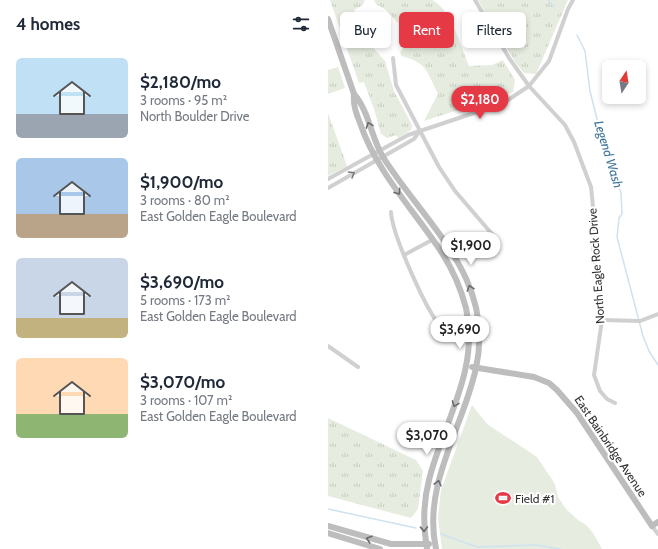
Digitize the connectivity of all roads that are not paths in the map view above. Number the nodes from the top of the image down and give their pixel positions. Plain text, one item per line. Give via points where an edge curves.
1 (475, 0) edge
2 (574, 0) edge
3 (328, 19) edge
4 (393, 58) dead end
5 (529, 86) junction
6 (354, 94) junction
7 (420, 131) junction
8 (382, 153) junction
9 (374, 157) junction
10 (328, 179) edge
11 (328, 188) edge
12 (391, 212) dead end
13 (432, 240) junction
14 (498, 242) dead end
15 (404, 256) junction
16 (461, 265) junction
17 (658, 314) edge
18 (602, 320) junction
19 (453, 335) dead end
20 (328, 346) edge
21 (358, 367) dead end
22 (467, 367) junction
23 (476, 368) junction
24 (615, 403) dead end
25 (655, 524) edge
26 (328, 526) edge
27 (328, 533) edge
28 (658, 534) edge
29 (426, 546) edge
30 (436, 546) edge
31 (380, 549) edge

1 - 5 street, North Eagle Rock Drive
2 - 5 street via 568,8 549,60
3 - 6 street
4 - 7 street via 396,85
5 - 7 street via 508,100
5 - 18 street, North Eagle Rock Drive via 565,125 591,187 593,246
8 -> 6 street via 361,102
6 - 9 street via 353,104
7 - 8 street via 414,139
7 - 14 street via 443,173
8 - 9 street
8 - 16 street
9 - 10 street
11 -> 9 street
9 -> 13 street
12 - 15 street via 393,227
13 - 15 street
13 - 16 street via 442,243
13 - 22 street via 450,266 462,295 469,336
15 - 19 street via 435,319 443,329
23 -> 16 street via 478,324 471,292
17 - 18 street via 639,322
18 - 24 street, North Eagle Rock Drive via 594,374 600,392
20 - 21 street
22 - 23 street, East Bainbridge Avenue
22 -> 29 street via 429,480 424,510
23 - 25 street, East Bainbridge Avenue via 534,377 549,383 577,413
30 -> 23 street via 433,515 438,481
25 - 28 street, East Bainbridge Avenue
29 -> 26 street via 391,544
27 - 31 street
29 - 30 street

